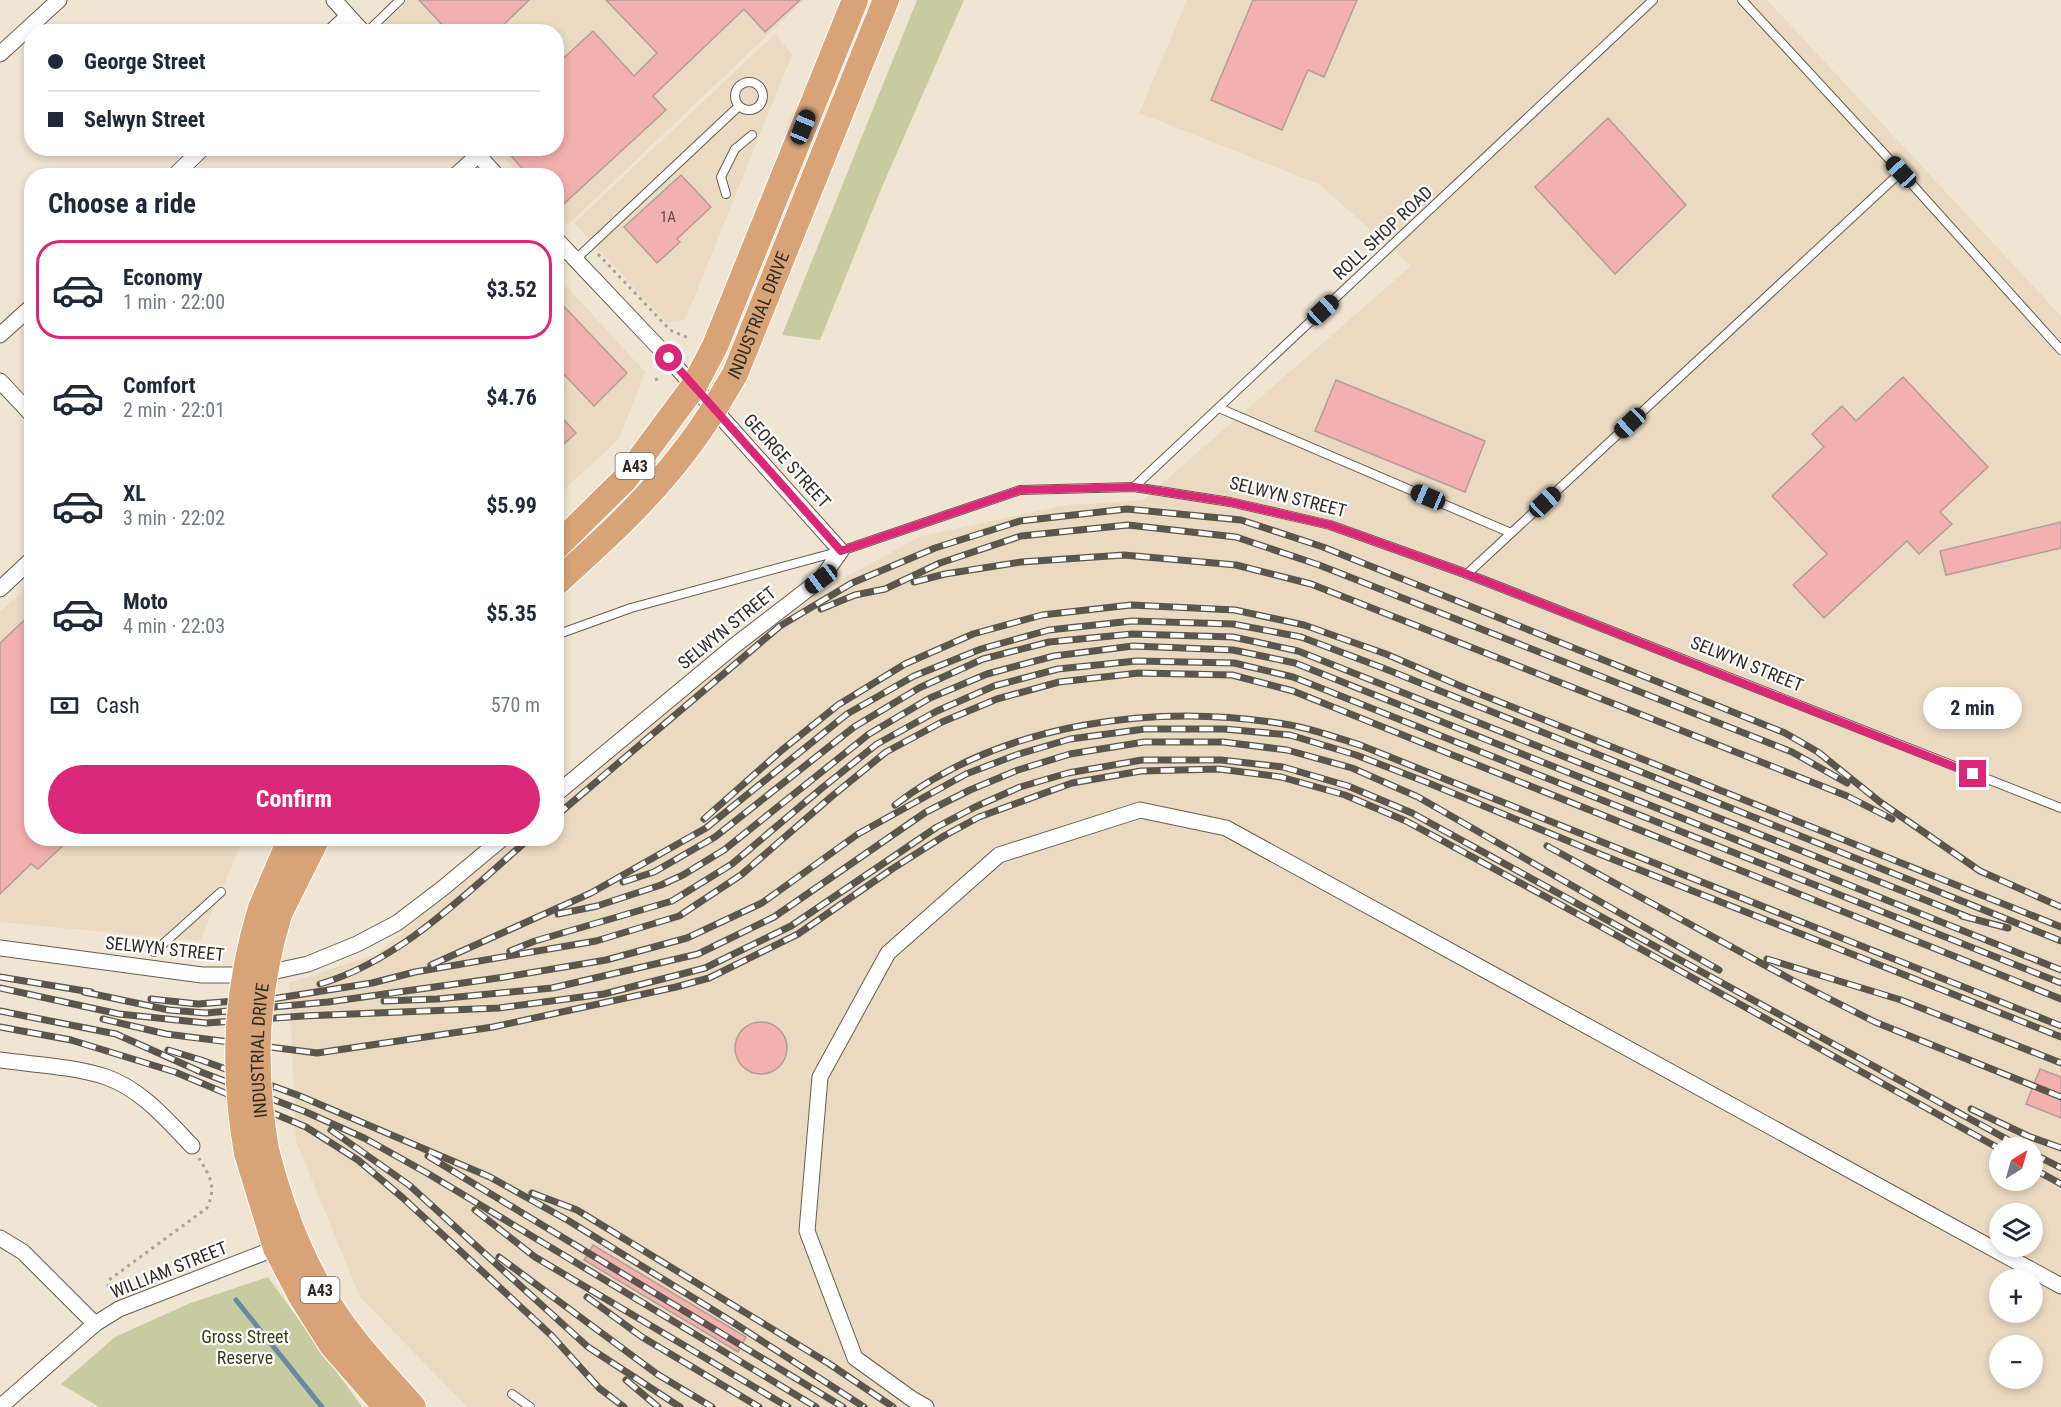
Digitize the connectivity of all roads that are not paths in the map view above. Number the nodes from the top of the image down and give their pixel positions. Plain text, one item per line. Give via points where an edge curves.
1 (59, 0) edge
2 (334, 0) edge
3 (400, 0) edge
4 (855, 0) edge
5 (886, 0) edge
6 (1653, 0) edge
7 (1742, 0) edge
8 (348, 16) junction
9 (33, 24) edge
10 (340, 24) edge
11 (356, 24) edge
12 (374, 24) edge
13 (24, 32) edge
14 (0, 54) edge
15 (739, 106) dead end
16 (752, 135) dead end
17 (195, 156) edge
18 (472, 156) edge
19 (479, 156) edge
20 (182, 168) edge
21 (462, 168) edge
22 (490, 168) edge
23 (1901, 172) junction
24 (726, 194) dead end
25 (564, 248) edge
26 (575, 260) junction
27 (24, 313) edge
28 (0, 335) edge
29 (2061, 350) edge
30 (0, 381) edge
31 (694, 386) junction
32 (24, 406) edge
33 (1219, 408) junction
34 (715, 409) junction
35 (1134, 487) junction
36 (1512, 533) junction
37 (564, 539) edge
38 (841, 551) junction
39 (24, 567) edge
40 (1467, 574) junction
41 (564, 577) edge
42 (0, 589) edge
43 (564, 632) edge
44 (564, 787) edge
45 (2061, 808) edge
46 (289, 846) edge
47 (312, 846) edge
48 (493, 846) edge
49 (221, 892) dead end
50 (270, 911) junction
51 (0, 948) edge
52 (154, 952) dead end
53 (0, 1060) edge
54 (192, 1146) road end
55 (256, 1151) junction
56 (0, 1238) edge
57 (276, 1248) junction
58 (2061, 1286) edge
59 (95, 1324) junction
60 (512, 1394) dead end
61 (0, 1407) edge
62 (386, 1407) edge
63 (413, 1407) edge
64 (530, 1407) edge
65 (926, 1407) edge

1 - 9 street
2 - 8 street
3 - 12 lane
4 - 31 highway, INDUSTRIAL DRIVE / A43 via 715,346
5 - 34 highway, INDUSTRIAL DRIVE / A43 via 739,366
6 - 33 lane, ROLL SHOP ROAD
7 - 23 lane
8 - 10 street
8 - 11 street
13 - 14 street
15 - 26 lane
16 - 24 lane via 735,149 721,177
17 - 20 street
18 - 21 street
19 - 22 street
23 - 29 lane
23 - 36 lane
25 - 26 street, GEORGE STREET
26 - 31 street, GEORGE STREET
27 - 28 street
30 - 32 street
31 - 34 street, GEORGE STREET
31 - 37 highway, INDUSTRIAL DRIVE / A43 via 625,479
33 - 35 lane, ROLL SHOP ROAD
33 - 36 lane
34 - 38 street, GEORGE STREET
34 - 41 highway, INDUSTRIAL DRIVE / A43 via 652,490
35 - 38 lane, SELWYN STREET via 1020,490
35 - 40 lane, SELWYN STREET via 1230,502 1330,525
36 - 40 lane
38 - 43 lane via 632,608
38 - 44 street, SELWYN STREET via 821,579
39 - 42 street
40 - 45 lane, SELWYN STREET
46 - 50 highway, INDUSTRIAL DRIVE / A43
47 - 50 highway, INDUSTRIAL DRIVE / A43
48 - 51 street, SELWYN STREET via 397,923 357,944 297,966 258,975 202,975
49 - 52 lane
50 - 55 highway, INDUSTRIAL DRIVE / A43, bridge via 252,935 238,1025 238,1088
53 - 54 street via 107,1077 152,1105
55 - 57 highway, INDUSTRIAL DRIVE / A43
55 - 63 highway, INDUSTRIAL DRIVE / A43 via 322,1294 356,1342
56 - 59 street via 23,1252
57 - 59 street, WILLIAM STREET via 119,1309
57 - 62 highway, INDUSTRIAL DRIVE / A43 via 332,1345
58 - 65 street via 1226,828 1140,810 999,855 888,953 820,1077 807,1231 855,1358
59 - 61 street, WILLIAM STREET
60 - 64 lane

